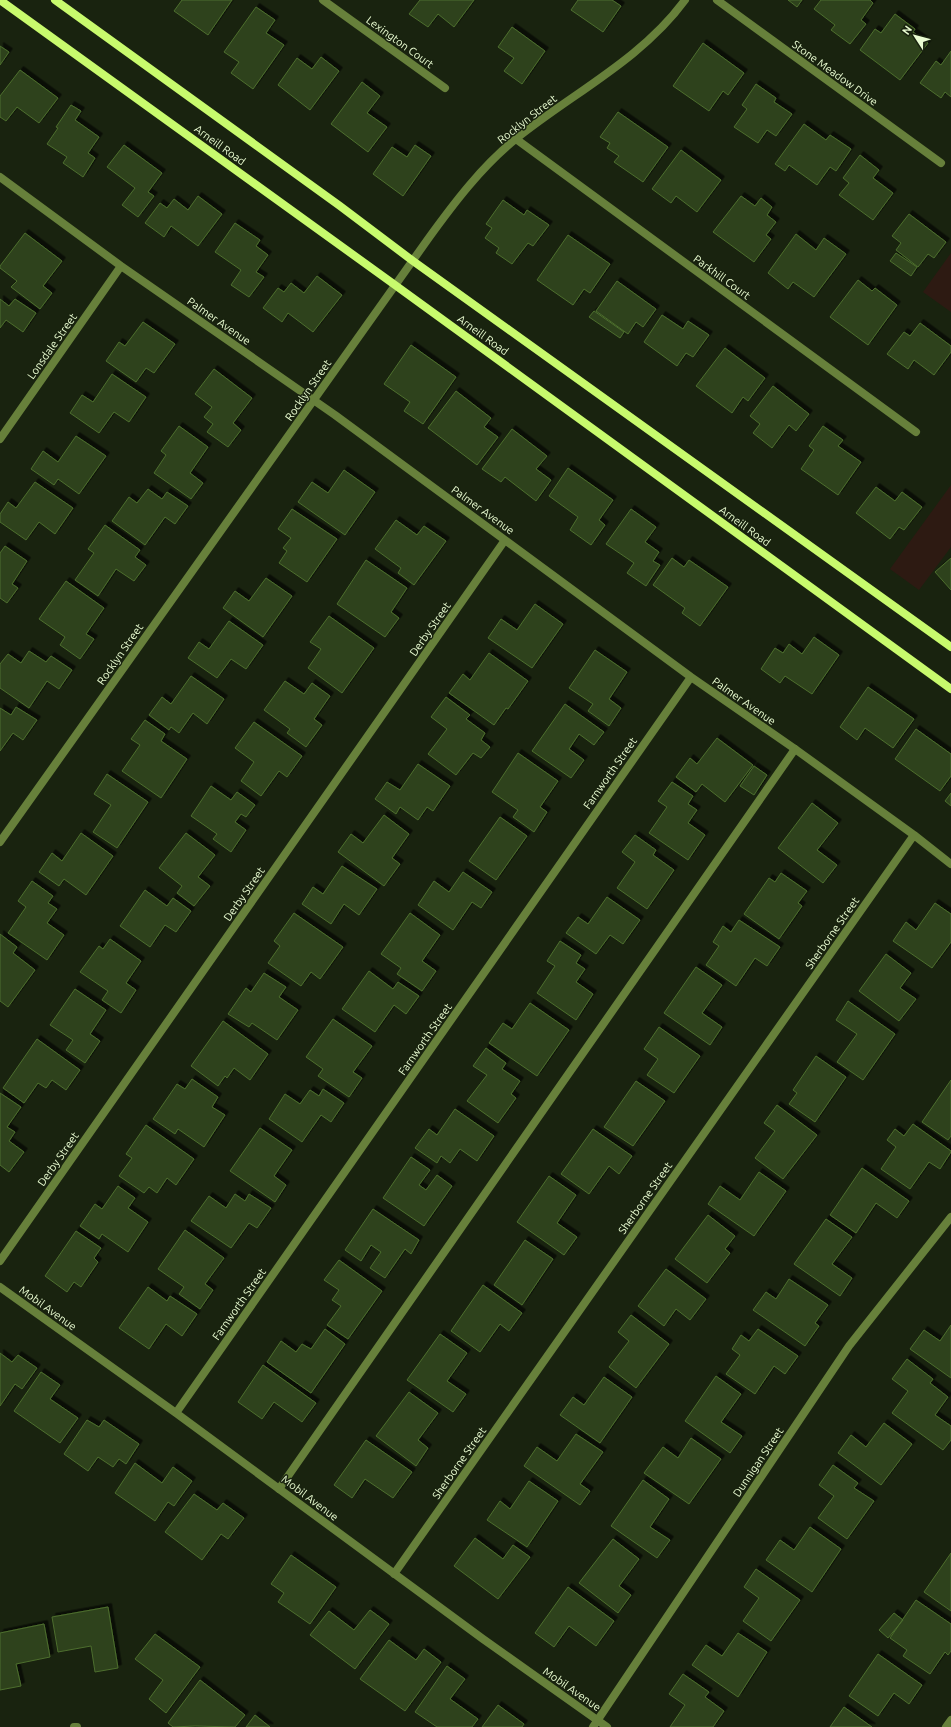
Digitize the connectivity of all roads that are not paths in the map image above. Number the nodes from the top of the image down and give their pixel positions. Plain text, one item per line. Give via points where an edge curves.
1 (0, 0) edge
2 (56, 0) edge
3 (323, 0) edge
4 (685, 0) edge
5 (717, 0) edge
6 (444, 88) dead end
7 (516, 139) junction
8 (941, 163) dead end
9 (0, 177) edge
10 (413, 261) junction
11 (121, 266) junction
12 (395, 285) junction
13 (314, 401) junction
14 (916, 432) dead end
15 (0, 439) edge
16 (505, 540) junction
17 (951, 647) edge
18 (691, 677) junction
19 (951, 689) edge
20 (795, 749) junction
21 (914, 835) junction
22 (0, 842) edge
23 (951, 864) edge
24 (951, 1217) edge
25 (0, 1261) edge
26 (0, 1287) edge
27 (176, 1413) junction
28 (279, 1489) junction
29 (394, 1574) junction
30 (951, 1720) edge
31 (595, 1724) edge
32 (74, 1727) edge
33 (77, 1727) edge
34 (607, 1727) edge
35 (946, 1727) edge

1 - 12 main road, Arneill Road
2 - 10 main road, Arneill Road
3 - 6 street, Lexington Court
4 - 7 street, Rocklyn Street via 658,31 633,54
5 - 8 street, Stone Meadow Drive
7 - 10 street, Rocklyn Street via 469,185
7 - 14 street, Parkhill Court
9 - 11 street, Palmer Avenue
10 - 12 street, Rocklyn Street
10 - 17 main road, Arneill Road
11 - 13 street, Palmer Avenue
11 - 15 street, Lonsdale Street
12 - 13 street, Rocklyn Street
12 - 19 main road, Arneill Road
13 - 16 street, Palmer Avenue
13 - 22 street, Rocklyn Street
16 - 18 street, Palmer Avenue
16 - 25 street, Derby Street
18 - 20 street, Palmer Avenue
18 - 27 street, Farnworth Street
20 - 21 street, Palmer Avenue
20 - 28 street
21 - 23 street, Palmer Avenue
21 - 29 street, Sherborne Street
24 - 31 street, Dunnigan Street via 849,1346
26 - 27 street, Mobil Avenue
27 - 28 street, Mobil Avenue
28 - 29 street, Mobil Avenue
29 - 31 street, Mobil Avenue
30 - 35 street
31 - 34 street, Mobil Avenue
32 - 33 street

